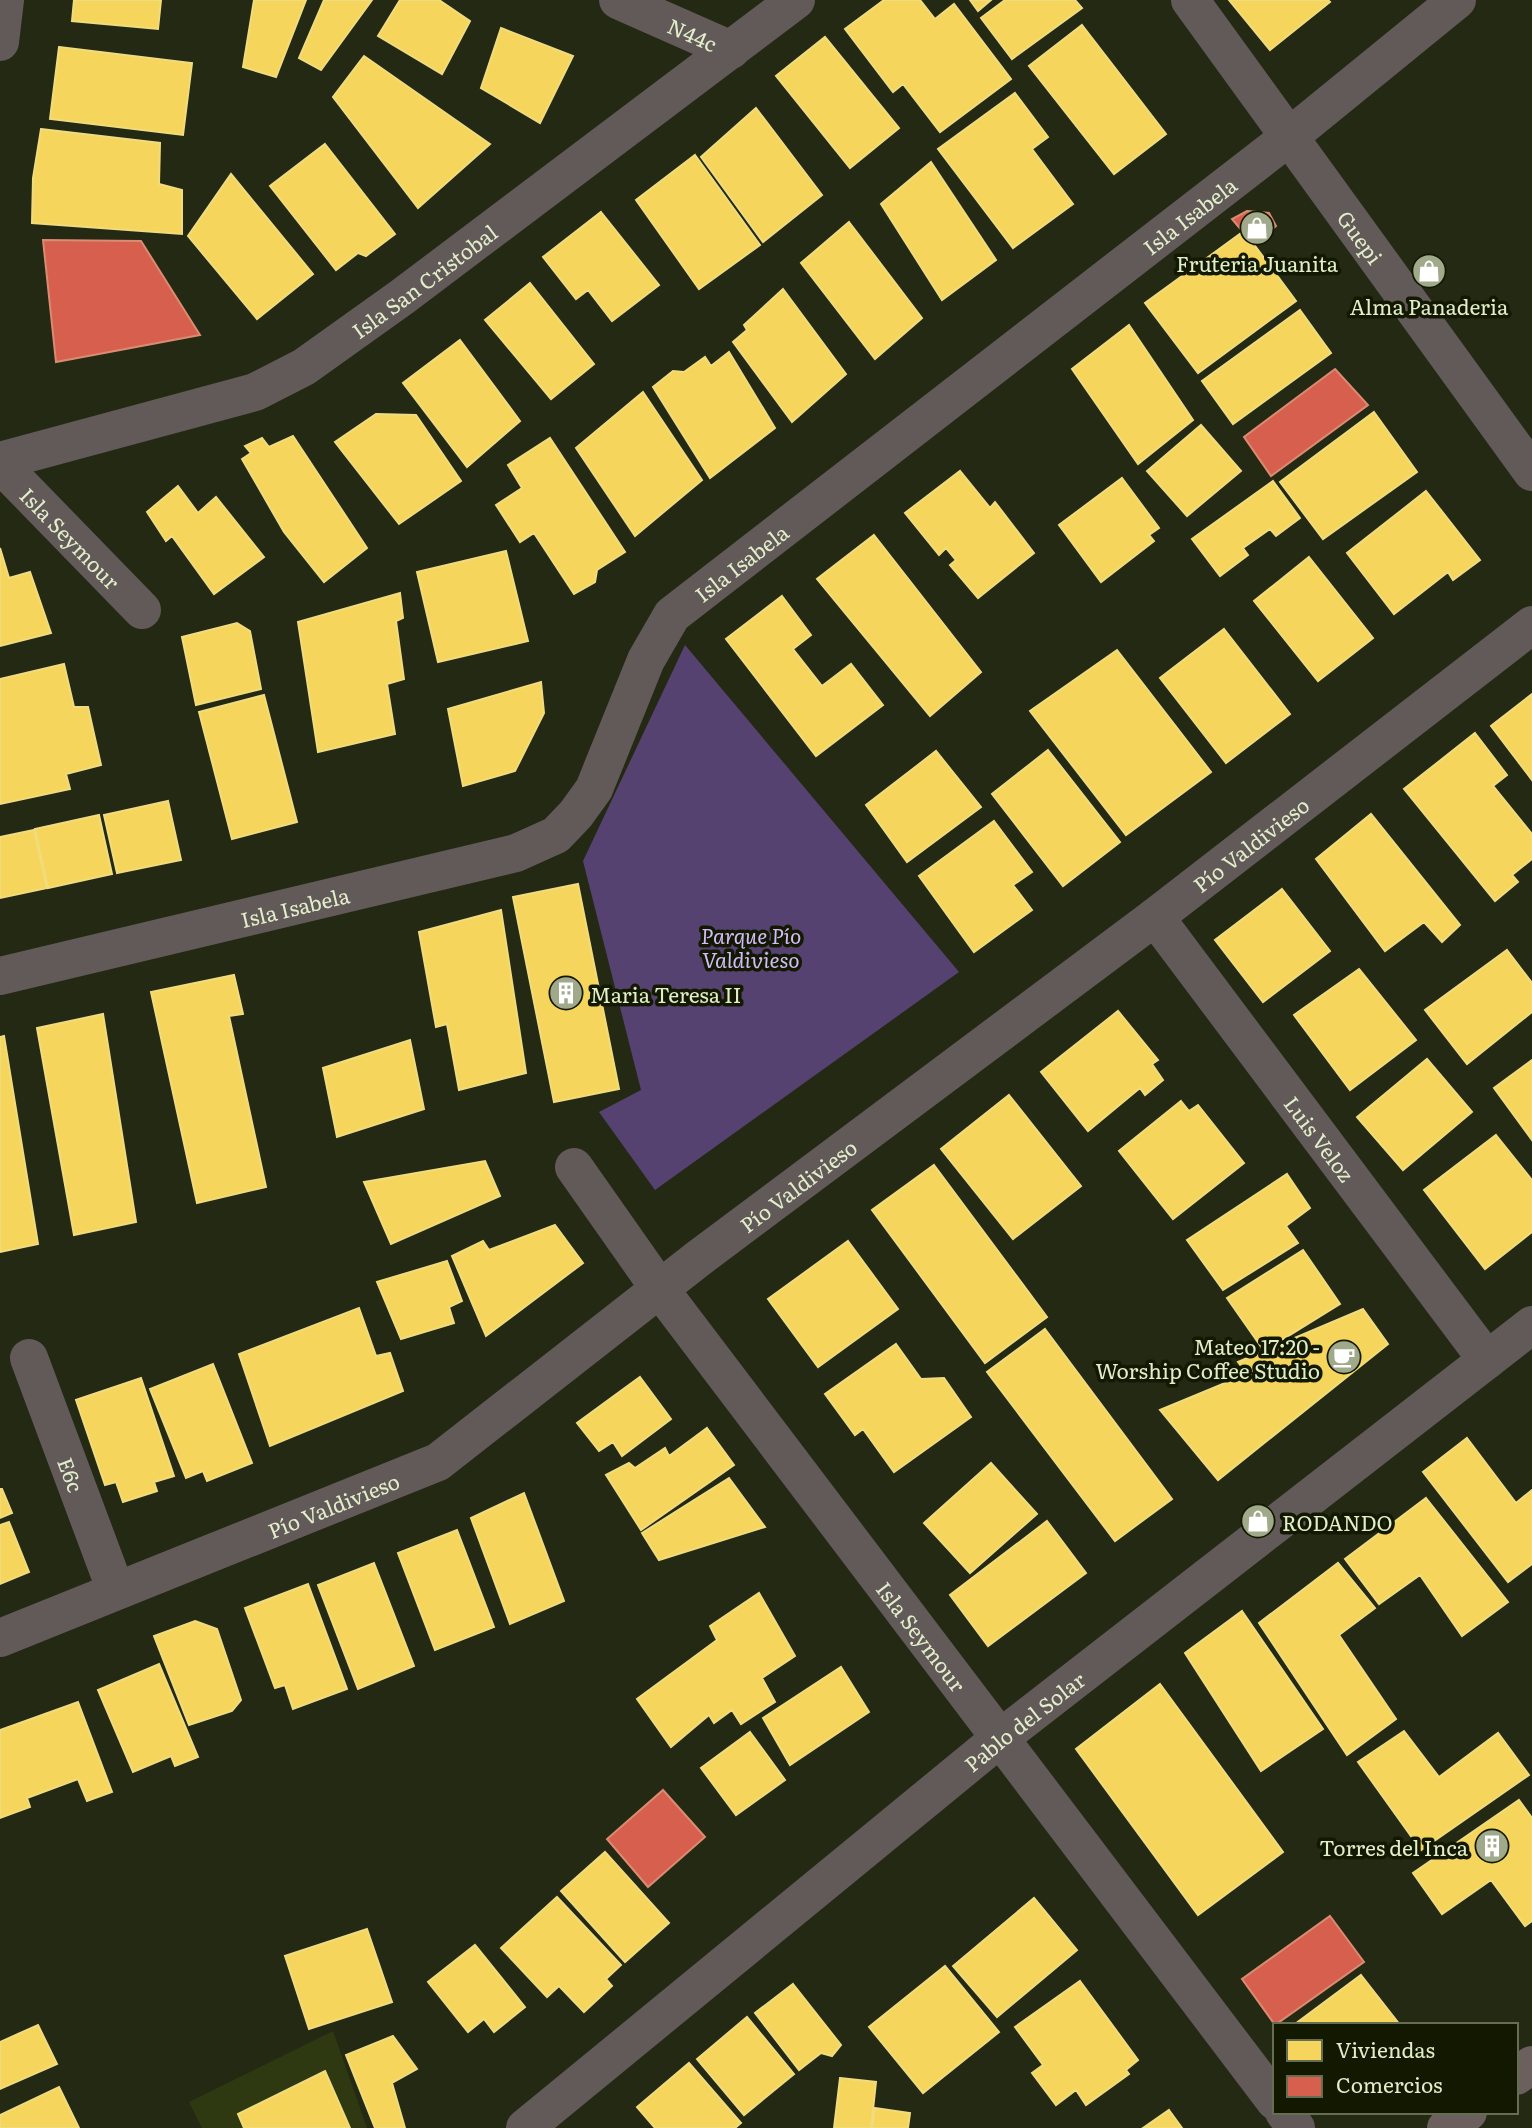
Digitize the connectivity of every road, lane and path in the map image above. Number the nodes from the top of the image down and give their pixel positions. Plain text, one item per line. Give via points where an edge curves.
1 (5, 0) edge
2 (618, 0) edge
3 (796, 0) edge
4 (1190, 0) edge
5 (1457, 0) edge
6 (0, 42) edge
7 (731, 50) junction
8 (1289, 137) junction
9 (0, 462) edge
10 (1532, 472) edge
11 (142, 610) dead end
12 (1532, 625) edge
13 (1155, 917) junction
14 (0, 976) edge
15 (575, 1167) dead end
16 (659, 1288) junction
17 (1532, 1325) edge
18 (29, 1358) dead end
19 (1487, 1360) junction
20 (116, 1591) junction
21 (0, 1638) edge
22 (999, 1740) junction
23 (1273, 2098) edge
24 (1285, 2114) edge
25 (1465, 2114) edge
26 (525, 2128) edge
27 (1296, 2128) edge
28 (1446, 2128) edge

1 - 6 street
2 - 7 street, N44c
3 - 7 street, Isla San Cristobal
4 - 8 street, Guepi
5 - 8 street, Isla Isabela
7 - 9 street, Isla San Cristobal via 304,367 255,392
8 - 10 street, Guepi
8 - 14 street, Isla Isabela via 672,615 646,660 593,789 556,835 516,853
9 - 11 street, Isla Seymour
12 - 13 street, Pío Valdivieso
13 - 16 street, Pío Valdivieso
13 - 19 street, Luis Veloz
15 - 16 street, Isla Seymour
16 - 20 street, Pío Valdivieso via 438,1462
16 - 22 street, Isla Seymour
17 - 19 street, Pablo del Solar
18 - 20 street, E6c
19 - 22 street, Pablo del Solar
20 - 21 street, Pío Valdivieso
22 - 23 street, Isla Seymour
22 - 26 street, Pablo del Solar
24 - 27 street
25 - 28 main road

